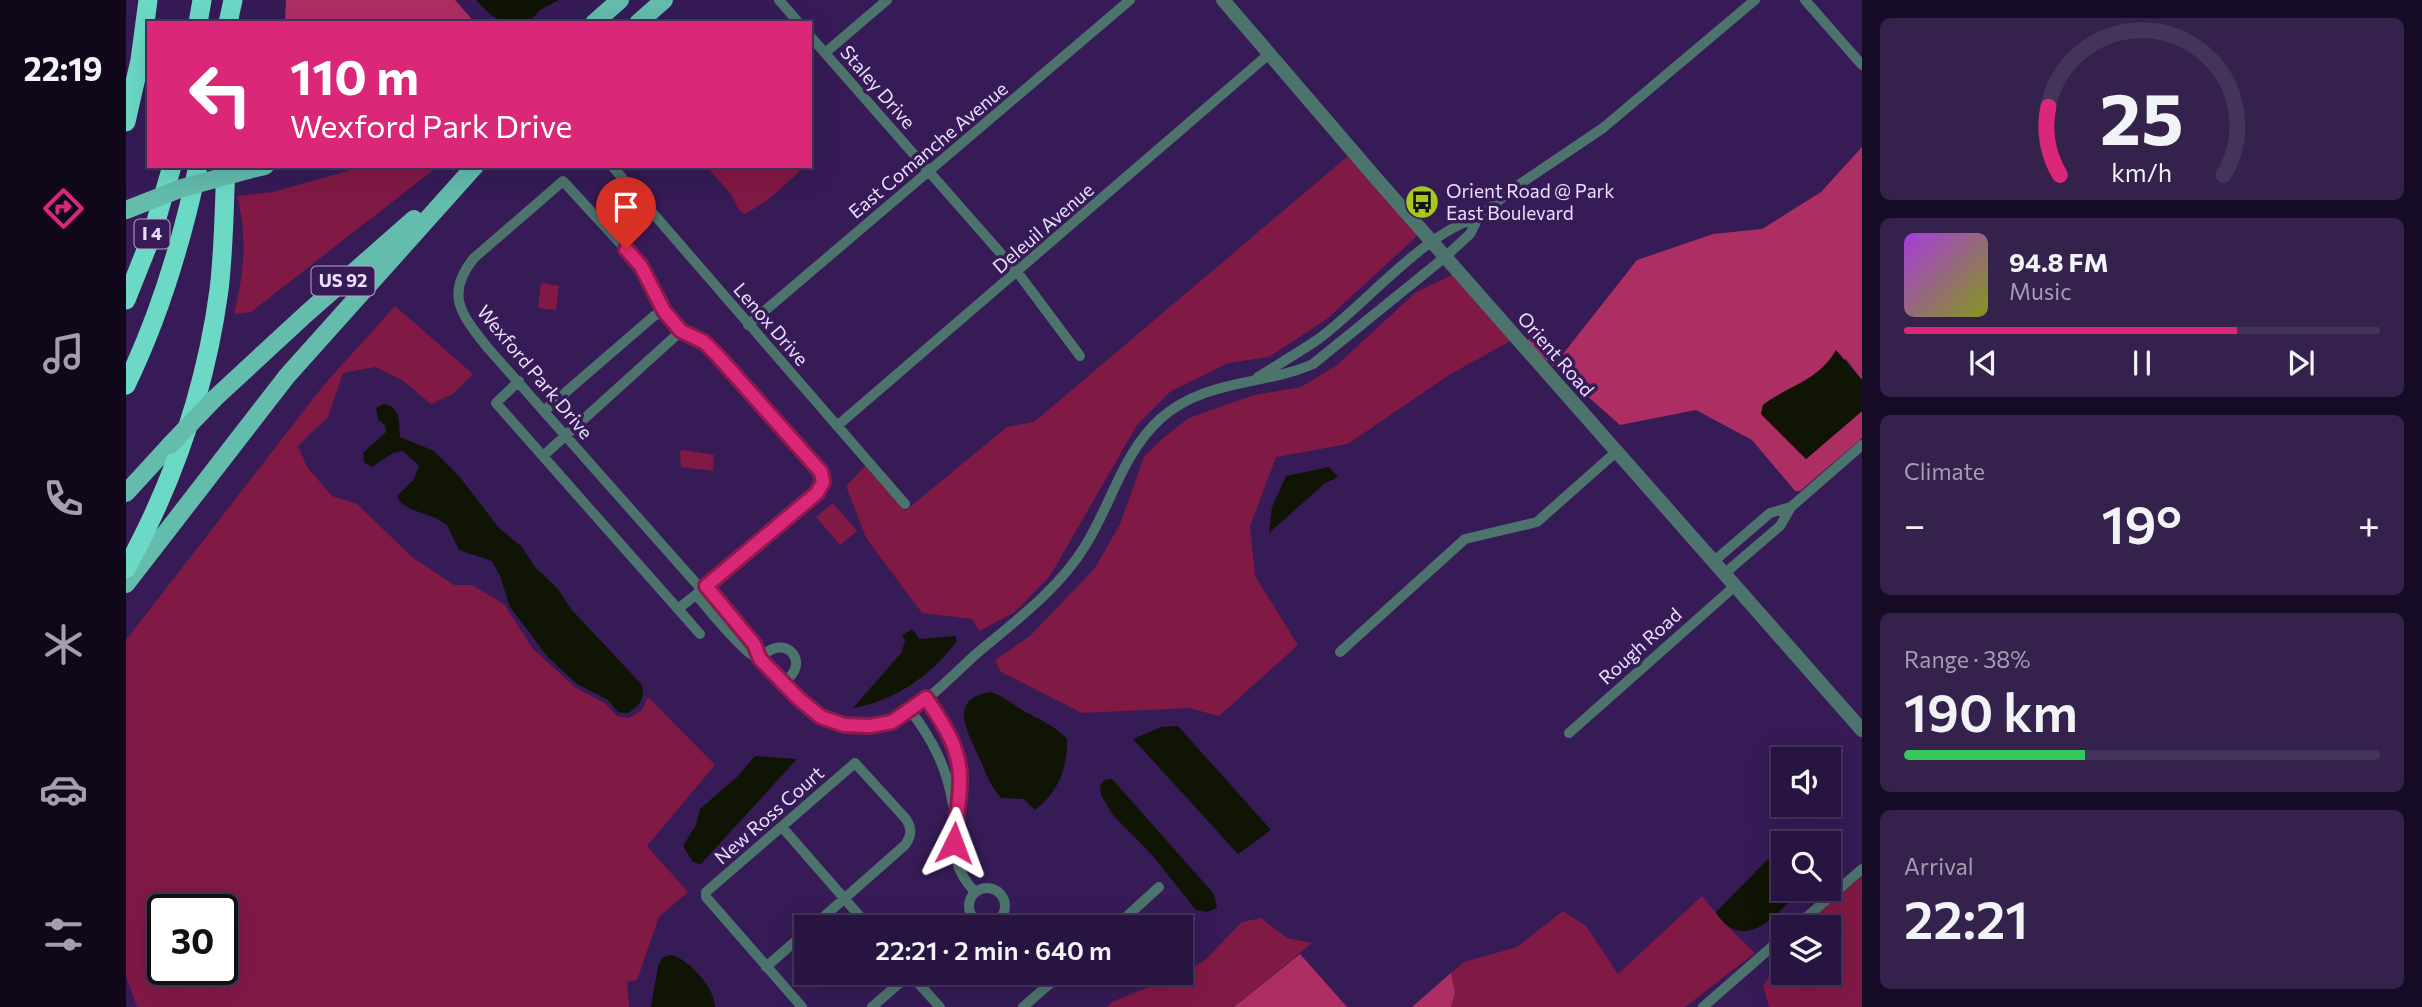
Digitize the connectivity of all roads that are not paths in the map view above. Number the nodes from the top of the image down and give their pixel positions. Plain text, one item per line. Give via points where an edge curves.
1 (148, 0) edge
2 (202, 0) edge
3 (233, 0) edge
4 (620, 0) edge
5 (653, 0) edge
6 (664, 0) edge
7 (779, 0) edge
8 (887, 0) edge
9 (1130, 0) edge
10 (1223, 0) edge
11 (1755, 0) edge
12 (1805, 0) edge
13 (198, 21) edge
14 (230, 21) edge
15 (596, 21) edge
16 (639, 21) edge
17 (640, 21) edge
18 (797, 21) edge
19 (812, 38) edge
20 (825, 53) junction
21 (1270, 53) junction
22 (1862, 65) edge
23 (126, 122) edge
24 (171, 168) edge
25 (198, 168) edge
26 (226, 168) edge
27 (256, 168) edge
28 (473, 168) edge
29 (473, 168) edge
30 (614, 168) edge
31 (930, 172) junction
32 (126, 211) edge
33 (1478, 218) junction
34 (1433, 243) junction
35 (1445, 257) junction
36 (1018, 273) junction
37 (126, 300) edge
38 (664, 311) junction
39 (748, 325) junction
40 (681, 331) junction
41 (1080, 356) dead end
42 (1254, 379) junction
43 (519, 381) junction
44 (126, 385) edge
45 (545, 410) junction
46 (837, 426) junction
47 (566, 436) junction
48 (1862, 445) edge
49 (1616, 452) junction
50 (542, 456) junction
51 (126, 493) edge
52 (905, 504) dead end
53 (1791, 507) junction
54 (1713, 562) junction
55 (126, 569) edge
56 (1724, 574) junction
57 (126, 584) edge
58 (1735, 586) junction
59 (701, 590) junction
60 (678, 609) junction
61 (700, 634) dead end
62 (1340, 652) dead end
63 (760, 659) junction
64 (783, 682) junction
65 (926, 698) junction
66 (910, 710) junction
67 (1862, 730) edge
68 (1569, 733) dead end
69 (955, 814) junction
70 (782, 827) junction
71 (1862, 869) edge
72 (1160, 887) dead end
73 (975, 892) junction
74 (844, 898) junction
75 (825, 915) edge
76 (859, 915) edge
77 (973, 915) edge
78 (1004, 915) edge
79 (1129, 915) edge
80 (1809, 915) edge
81 (794, 942) edge
82 (1771, 948) edge
83 (766, 967) junction
84 (897, 985) edge
85 (921, 985) edge
86 (1042, 985) edge
87 (802, 1007) edge
88 (872, 1007) edge
89 (940, 1007) edge
90 (1023, 1007) edge
91 (1703, 1007) edge

1 - 23 highway
2 - 13 highway
3 - 14 highway
4 - 15 main road
5 - 16 main road
6 - 17 main road
7 - 18 street
8 - 20 street
9 - 31 street, East Comanche Avenue
10 - 21 street, Orient Road
11 - 33 street via 1603,128
12 - 22 street
19 - 20 street, Staley Drive
20 - 31 street, Staley Drive
21 - 34 street, Orient Road
21 - 36 street, Deleuil Avenue
24 - 37 highway, I 4
25 - 44 highway via 168,276
26 - 55 highway via 219,288 208,356 165,493
27 - 32 main road, bridge via 182,188
28 - 51 main road, US 92, bridge via 214,399
29 - 57 main road via 287,376
30 - 39 street, Lenox Drive
31 - 36 street, Staley Drive
31 - 39 street, East Comanche Avenue
33 - 34 street, Wexford Park Drive via 1459,222
33 - 35 street, Wexford Park Drive via 1470,234
34 - 35 street, Orient Road
34 - 42 street, Wexford Park Drive via 1318,340
35 - 42 street, Wexford Park Drive via 1313,364 1290,374
35 - 49 street, Orient Road
36 - 41 street, Staley Drive
36 - 46 street, Deleuil Avenue
38 - 40 street
38 - 43 street, Wexford Park Drive via 641,266 566,181 554,186 474,258 458,284 464,317
38 - 45 street
39 - 46 street, Lenox Drive
40 - 47 street
40 - 59 street via 704,342 717,355 821,472 823,482 817,493
42 - 65 street, Wexford Park Drive via 1211,389 1182,403 1154,425 1134,448 1100,521 1063,575
43 - 45 street, Wexford Park Drive
43 - 50 street via 496,403
45 - 47 street, Wexford Park Drive
46 - 52 street, Lenox Drive
47 - 50 street
47 - 59 street, Wexford Park Drive
48 - 53 street
49 - 54 street, Orient Road
49 - 62 street via 1537,522 1465,539
50 - 60 street
53 - 54 street via 1770,513
53 - 56 street via 1780,526
54 - 56 street, Orient Road
56 - 58 street, Orient Road
58 - 67 street, Orient Road
58 - 68 street, Rough Road
59 - 60 street
59 - 63 street, Wexford Park Drive via 754,644
60 - 61 street
63 - 64 street, Wexford Park Drive
63 - 64 street via 774,647 792,652 796,669
64 - 66 street, Wexford Park Drive via 821,717 844,725 892,722
65 - 66 street, Wexford Park Drive
65 - 69 street via 955,748 960,778
66 - 69 street via 941,758
69 - 73 street via 954,858
70 - 74 street
70 - 74 street, New Ross Court via 855,763 906,819 911,836 905,845
70 - 83 street, New Ross Court via 706,892
71 - 80 street
72 - 79 street
73 - 77 street via 969,905
73 - 78 street via 988,888 1001,894
74 - 75 street
74 - 76 street
81 - 83 street
82 - 91 street
83 - 87 street
84 - 88 street
85 - 89 street
86 - 90 street

